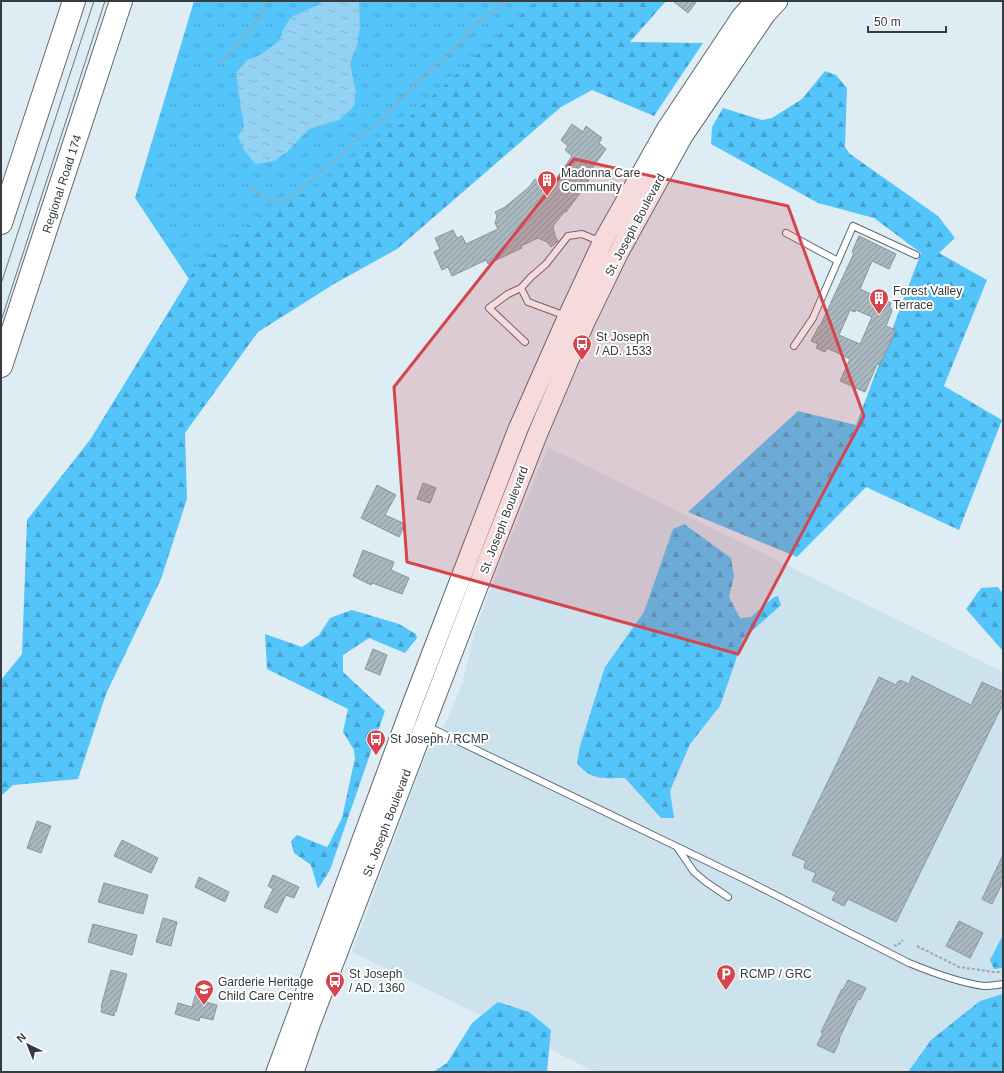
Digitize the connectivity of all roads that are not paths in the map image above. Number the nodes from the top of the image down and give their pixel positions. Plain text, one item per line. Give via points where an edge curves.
1 (74, 1) edge
2 (121, 1) edge
3 (755, 1) edge
4 (778, 1) edge
5 (1, 223) edge
6 (786, 233) dead end
7 (602, 243) junction
8 (916, 255) dead end
9 (838, 261) junction
10 (521, 288) junction
11 (568, 316) junction
12 (585, 322) junction
13 (525, 342) dead end
14 (794, 346) dead end
15 (1, 366) edge
16 (467, 561) junction
17 (485, 567) junction
18 (416, 721) junction
19 (677, 846) junction
20 (728, 897) dead end
21 (1003, 984) edge
22 (302, 1023) junction
23 (276, 1072) edge
24 (294, 1072) edge

1 - 5 highway
2 - 15 highway, Regional Road 174
3 - 7 main road, St. Joseph Boulevard via 741,17 667,128
4 - 12 main road, St. Joseph Boulevard via 766,14 683,136 619,252
6 - 9 lane
7 - 10 lane via 582,234 568,236 546,264
7 - 11 main road, St. Joseph Boulevard
8 - 9 lane via 853,226
9 - 14 lane via 813,318
10 - 11 lane via 528,302
10 - 13 lane via 489,308
11 - 12 main road
11 - 16 main road, St. Joseph Boulevard via 518,429
12 - 17 main road, St. Joseph Boulevard
16 - 17 main road
16 - 18 main road, St. Joseph Boulevard
17 - 18 main road, St. Joseph Boulevard
18 - 19 lane
18 - 22 main road, St. Joseph Boulevard
19 - 20 lane via 694,872
19 - 21 lane via 909,964 974,984
22 - 23 main road, St. Joseph Boulevard
22 - 24 main road, St. Joseph Boulevard

